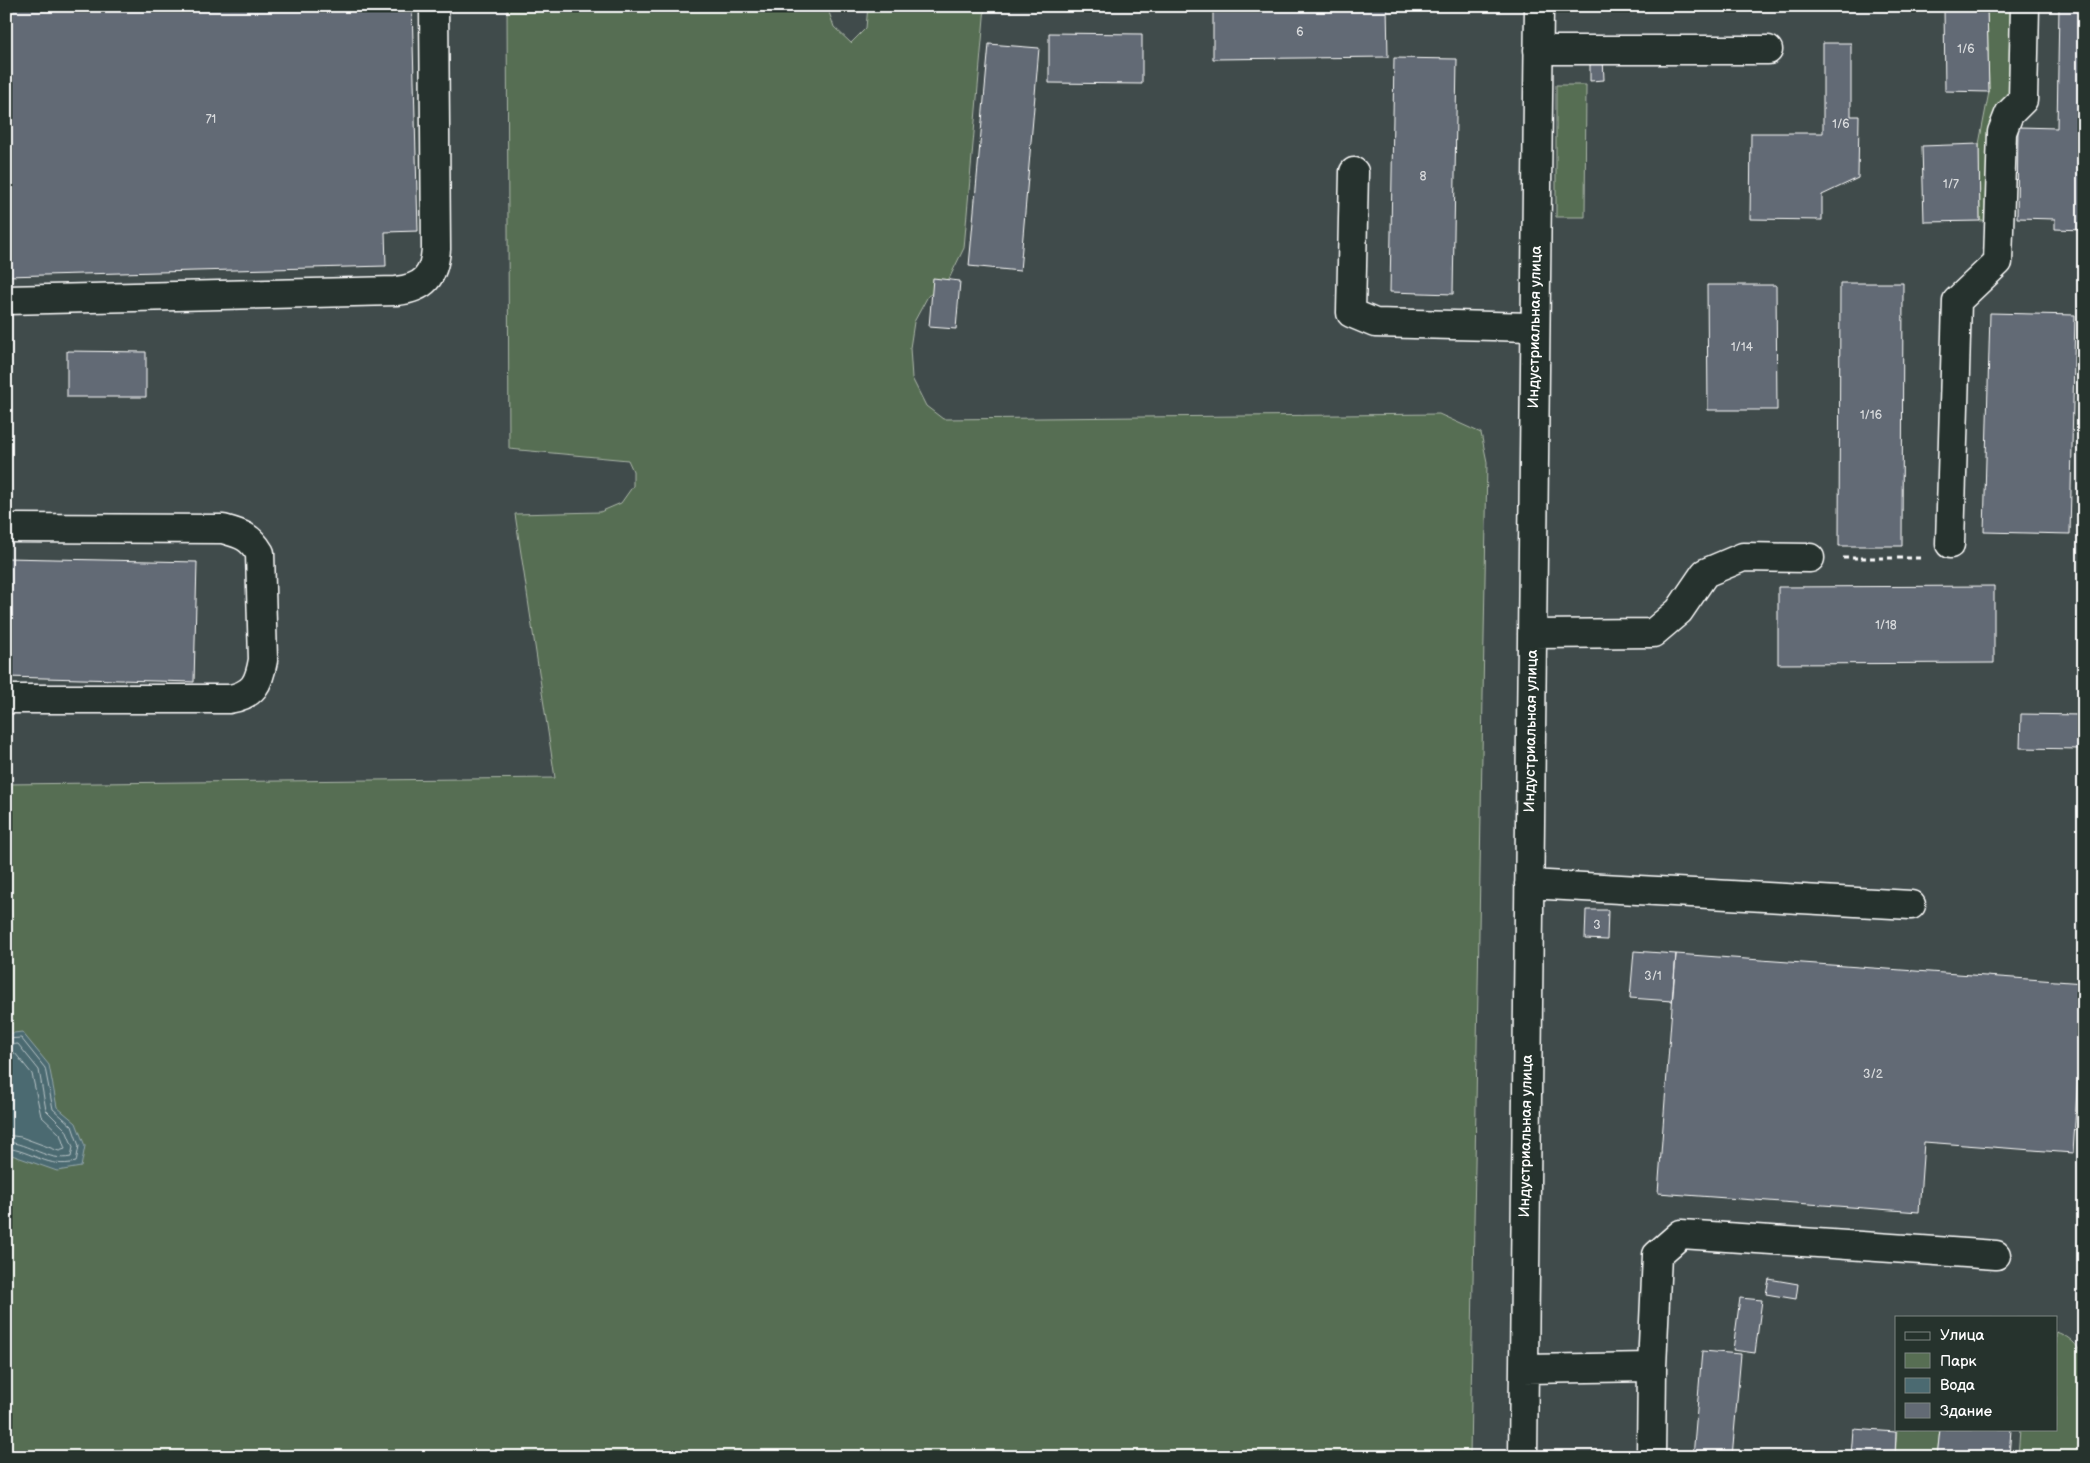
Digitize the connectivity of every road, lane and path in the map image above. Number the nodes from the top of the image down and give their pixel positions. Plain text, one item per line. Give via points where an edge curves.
1 (434, 6) edge
2 (1539, 6) edge
3 (2025, 6) edge
4 (1538, 50) junction
5 (1768, 50) dead end
6 (1354, 172) dead end
7 (6, 300) edge
8 (1535, 327) junction
9 (6, 528) edge
10 (1950, 544) joint
11 (1810, 558) joint
12 (1532, 634) junction
13 (6, 699) edge
14 (1529, 884) junction
15 (1911, 905) dead end
16 (1996, 1255) dead end
17 (1652, 1367) junction
18 (1524, 1368) junction
19 (1523, 1457) edge
20 (1651, 1457) edge

1 - 7 street via 436,249 435,266 418,285 396,291
2 - 4 street, Индустриальная улица
3 - 10 street via 2023,100 2009,114 2002,132 1998,262 1957,301
4 - 5 street
4 - 8 street, Индустриальная улица
6 - 8 street via 1351,313 1375,323
8 - 12 street, Индустриальная улица
9 - 13 street via 223,529 241,534 253,542 260,553 263,660 260,676 252,691 229,699
10 - 11 path via 1942,558
11 - 12 street via 1743,556 1705,573 1679,611 1653,633
12 - 14 street, Индустриальная улица
14 - 15 street
14 - 18 street, Индустриальная улица
16 - 17 street via 1681,1234 1657,1255
17 - 18 street
17 - 20 street
18 - 19 street, Индустриальная улица

